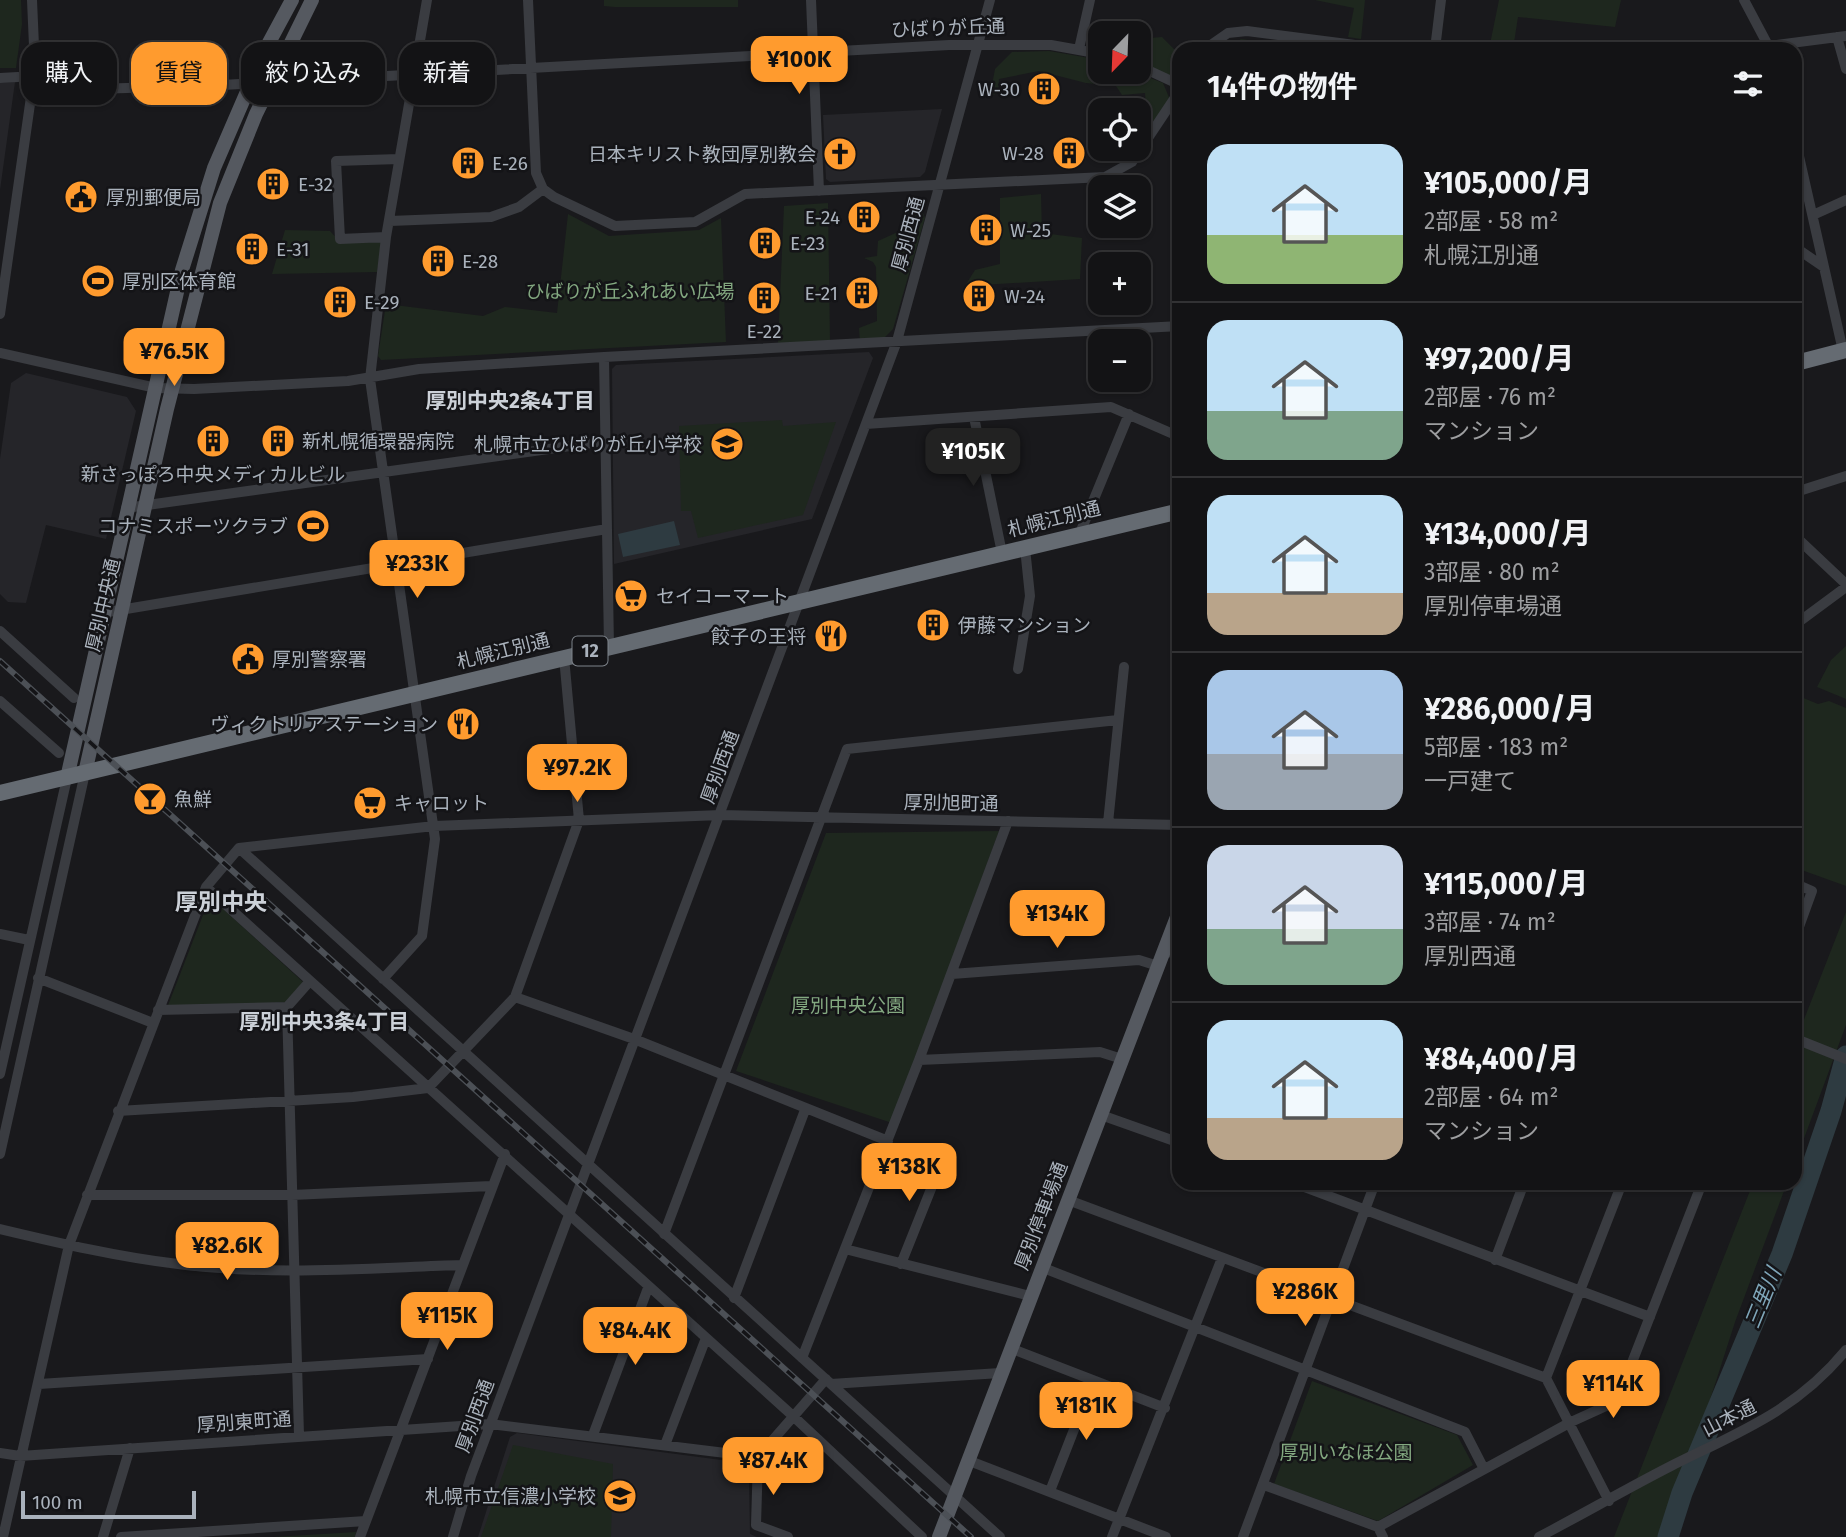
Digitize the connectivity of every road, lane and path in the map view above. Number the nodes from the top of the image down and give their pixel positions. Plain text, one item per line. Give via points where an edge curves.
1 (32, 0) edge
2 (292, 0) edge
3 (312, 0) edge
4 (428, 0) edge
5 (528, 0) edge
6 (811, 0) edge
7 (990, 0) edge
8 (1090, 0) edge
9 (1441, 0) edge
10 (1744, 0) edge
11 (1841, 36) edge
12 (34, 42) edge
13 (271, 42) edge
14 (291, 42) edge
15 (421, 42) edge
16 (1215, 42) edge
17 (1331, 42) edge
18 (1436, 42) edge
19 (1767, 42) edge
20 (1802, 43) edge
21 (978, 44) junction
22 (1079, 49) junction
23 (1088, 51) edge
24 (813, 52) junction
25 (531, 67) junction
26 (495, 69) edge
27 (1846, 69) edge
28 (1152, 73) edge
29 (18, 77) dead end
30 (0, 78) edge
31 (241, 83) edge
32 (1172, 84) edge
33 (117, 88) edge
34 (1172, 101) edge
35 (30, 105) edge
36 (241, 105) edge
37 (261, 105) edge
38 (408, 105) edge
39 (399, 159) junction
40 (1802, 168) edge
41 (940, 184) junction
42 (543, 189) junction
43 (819, 191) junction
44 (1846, 200) edge
45 (1813, 215) junction
46 (390, 221) junction
47 (386, 237) junction
48 (1802, 252) edge
49 (1824, 267) junction
50 (0, 314) edge
51 (1172, 326) edge
52 (897, 341) junction
53 (1845, 350) edge
54 (0, 353) edge
55 (604, 356) junction
56 (1802, 361) edge
57 (370, 379) junction
58 (156, 388) junction
59 (172, 389) junction
60 (1129, 414) junction
61 (974, 417) junction
62 (866, 424) junction
63 (1172, 433) edge
64 (606, 441) junction
65 (383, 474) junction
66 (1846, 476) edge
67 (1802, 490) edge
68 (126, 508) junction
69 (144, 508) junction
70 (1172, 513) edge
71 (607, 529) junction
72 (1080, 533) junction
73 (1802, 543) edge
74 (1024, 548) junction
75 (1002, 553) junction
76 (396, 565) junction
77 (1846, 586) edge
78 (799, 604) junction
79 (121, 610) junction
80 (102, 613) junction
81 (1802, 619) edge
82 (0, 631) edge
83 (609, 646) junction
84 (564, 657) junction
85 (1124, 667) dead end
86 (1018, 669) dead end
87 (415, 693) junction
88 (74, 698) dead end
89 (0, 701) edge
90 (1118, 720) junction
91 (59, 753) dead end
92 (85, 773) junction
93 (67, 778) junction
94 (0, 793) edge
95 (721, 815) junction
96 (822, 818) junction
97 (579, 820) junction
98 (1008, 821) junction
99 (1108, 823) junction
100 (434, 825) junction
101 (1172, 825) edge
102 (239, 848) junction
103 (206, 887) junction
104 (1802, 887) edge
105 (1802, 918) edge
106 (1172, 930) edge
107 (0, 934) edge
108 (29, 940) junction
109 (1164, 950) junction
110 (1172, 953) edge
111 (1158, 966) junction
112 (952, 975) junction
113 (38, 978) junction
114 (383, 979) junction
115 (310, 981) junction
116 (515, 997) junction
117 (287, 1007) junction
118 (158, 1010) junction
119 (153, 1023) junction
120 (634, 1039) junction
121 (1802, 1041) edge
122 (462, 1052) junction
123 (1122, 1059) junction
124 (1846, 1059) edge
125 (919, 1060) junction
126 (0, 1074) edge
127 (725, 1076) junction
128 (428, 1087) junction
129 (289, 1100) junction
130 (805, 1110) junction
131 (118, 1111) junction
132 (1101, 1115) junction
133 (1172, 1140) edge
134 (888, 1141) junction
135 (0, 1154) edge
136 (505, 1154) junction
137 (587, 1164) junction
138 (878, 1167) junction
139 (491, 1186) junction
140 (1313, 1190) edge
141 (1372, 1190) edge
142 (1521, 1190) edge
143 (1619, 1190) edge
144 (1699, 1190) edge
145 (87, 1195) junction
146 (292, 1195) junction
147 (1068, 1200) junction
148 (1365, 1209) junction
149 (569, 1214) junction
150 (0, 1229) edge
151 (664, 1234) junction
152 (69, 1245) junction
153 (845, 1249) junction
154 (1222, 1258) junction
155 (1495, 1259) junction
156 (901, 1264) junction
157 (461, 1265) junction
158 (1041, 1267) junction
159 (294, 1270) junction
160 (648, 1288) junction
161 (1580, 1290) junction
162 (1030, 1296) junction
163 (734, 1298) junction
164 (1333, 1298) junction
165 (1650, 1317) junction
166 (1196, 1327) junction
167 (706, 1338) junction
168 (1010, 1348) junction
169 (1846, 1350) edge
170 (802, 1358) junction
171 (428, 1359) junction
172 (298, 1367) junction
173 (1307, 1371) junction
174 (1000, 1373) junction
175 (1546, 1378) junction
176 (828, 1381) junction
177 (1093, 1381) junction
178 (39, 1384) junction
179 (1165, 1408) junction
180 (793, 1416) junction
181 (1571, 1422) junction
182 (491, 1424) junction
183 (401, 1428) junction
184 (593, 1435) junction
185 (299, 1436) junction
186 (666, 1445) junction
187 (130, 1448) junction
188 (0, 1453) edge
189 (20, 1457) junction
190 (758, 1457) junction
191 (967, 1460) junction
192 (1484, 1469) junction
193 (1264, 1485) junction
194 (1050, 1491) junction
195 (955, 1496) junction
196 (1609, 1500) junction
197 (1119, 1519) junction
198 (366, 1521) junction
199 (1380, 1532) edge
200 (247, 1533) edge
201 (2, 1537) edge
202 (103, 1537) edge
203 (121, 1537) edge
204 (360, 1537) edge
205 (453, 1537) edge
206 (788, 1537) edge
207 (922, 1537) edge
208 (939, 1537) edge
209 (1000, 1537) edge
210 (1112, 1537) edge
211 (1166, 1537) edge
212 (1243, 1537) edge
213 (1539, 1537) edge

1 - 12 street
2 - 13 main road, 厚別中央通
3 - 14 main road, 厚別中央通
4 - 15 street
5 - 25 street
6 - 24 street
7 - 21 street, 厚別西通
8 - 22 street
9 - 18 street
10 - 19 street
11 - 20 street
11 - 27 street
16 - 17 street via 1228,33 1247,31
21 - 22 street, ひばりが丘通
21 - 24 street, ひばりが丘通
21 - 41 street, 厚別西通
22 - 23 street, ひばりが丘通
24 - 25 street, ひばりが丘通
24 - 43 street
25 - 26 street, ひばりが丘通
25 - 42 street via 536,173
28 - 32 street
29 - 30 street
31 - 33 street, ひばりが丘通
34 - 41 street via 1138,155 1114,174
35 - 50 street
36 - 58 main road, 厚別中央通 via 203,197
37 - 59 main road, 厚別中央通 via 220,202
38 - 39 street
39 - 46 street
39 - 47 street via 336,161 340,239
40 - 45 street
41 - 43 street
41 - 52 street, 厚別西通
42 - 43 street via 606,224 626,226 695,222 745,194
42 - 46 street via 519,206 491,217
44 - 45 street
45 - 49 street
46 - 47 street
47 - 57 street
48 - 49 street
49 - 53 street
51 - 52 street
52 - 55 street
52 - 62 street, 厚別西通
53 - 56 highway
54 - 58 street
55 - 57 street via 419,369
55 - 64 street
57 - 59 street
57 - 65 street
58 - 59 street
58 - 68 main road, 厚別中央通
59 - 69 main road, 厚別中央通
60 - 61 street via 1111,407
60 - 63 street
60 - 72 street
61 - 62 street
61 - 75 street
62 - 78 street, 厚別西通
64 - 65 street
64 - 71 street
65 - 69 street
65 - 76 street
66 - 67 street
68 - 69 street
68 - 80 main road, 厚別中央通
69 - 79 main road, 厚別中央通
70 - 72 highway, 札幌江別通 / 12
71 - 76 street
71 - 83 street
72 - 74 highway, 札幌江別通 / 12
73 - 77 street
74 - 75 highway, 札幌江別通 / 12
74 - 86 street via 1030,596
75 - 78 highway, 札幌江別通 / 12
76 - 79 street
76 - 87 street
77 - 81 street
78 - 83 highway, 札幌江別通 / 12
78 - 95 street, 厚別西通
79 - 80 street
79 - 92 main road, 厚別中央通
80 - 93 main road, 厚別中央通
82 - 88 street
83 - 84 highway, 札幌江別通 / 12
84 - 87 highway, 札幌江別通 / 12
84 - 97 street
85 - 90 street
87 - 92 highway, 札幌江別通 / 12
87 - 100 street
89 - 91 street
90 - 96 street via 847,749
90 - 99 street
92 - 93 highway, 札幌江別通 / 12
92 - 113 street, 厚別中央通
93 - 94 highway, 札幌江別通 / 12
93 - 108 street, 厚別中央通
95 - 96 street, 厚別旭町通
95 - 97 street, 厚別旭町通
95 - 120 street, 厚別西通
96 - 98 street, 厚別旭町通
96 - 127 street
97 - 100 street, 厚別旭町通
97 - 116 street
98 - 99 street, 厚別旭町通
98 - 112 street
99 - 101 street, 厚別旭町通
100 - 102 street, 厚別旭町通
100 - 114 street via 422,936
102 - 103 street
102 - 114 street
103 - 115 street
103 - 118 street
104 - 105 street via 1812,891
106 - 109 main road, 厚別停車場通
107 - 108 street
108 - 126 street, 厚別中央通
109 - 110 street
109 - 111 main road, 厚別停車場通
111 - 112 street via 1139,960
111 - 123 main road, 厚別停車場通
112 - 125 street
113 - 119 street
113 - 135 street, 厚別中央通
114 - 122 street
115 - 117 street
115 - 128 street
116 - 120 street
116 - 122 street
117 - 118 street
117 - 129 street
118 - 119 street
119 - 131 street
120 - 127 street
120 - 137 street, 厚別西通
121 - 124 street
122 - 128 street
122 - 137 street
123 - 125 street via 1100,1052
123 - 132 main road, 厚別停車場通
125 - 134 street
127 - 130 street
127 - 151 street
128 - 129 street
128 - 136 street
129 - 131 street
129 - 146 street
130 - 134 street
130 - 163 street
131 - 145 street
132 - 133 street
132 - 147 main road, 厚別停車場通
134 - 138 street
136 - 139 street
136 - 149 street
137 - 149 street, 厚別西通
137 - 151 street
138 - 153 street
138 - 156 street via 939,1169
139 - 146 street
139 - 157 street
140 - 148 street
141 - 148 street
142 - 155 street
143 - 161 street
144 - 165 street
145 - 146 street
145 - 152 street
146 - 159 street
147 - 154 street
147 - 158 main road, 厚別停車場通
148 - 155 street
148 - 164 street
149 - 160 street
149 - 182 street, 厚別西通
150 - 152 street
151 - 163 street
152 - 159 street via 180,1264
152 - 178 street
153 - 156 street
153 - 170 street
154 - 164 street
154 - 166 street
155 - 161 street
156 - 162 street
157 - 159 street
157 - 171 street
158 - 162 main road, 厚別停車場通
158 - 166 street
159 - 172 street
160 - 167 street
160 - 184 street
161 - 165 street
161 - 175 street
162 - 168 main road, 厚別停車場通
163 - 170 street
164 - 173 street
164 - 175 street
165 - 181 street via 1617,1401
166 - 173 street
166 - 179 street
167 - 180 street
167 - 186 street
168 - 174 main road, 厚別停車場通
168 - 177 street
169 - 196 street, 山本通 via 1800,1397 1769,1418
170 - 176 street
171 - 172 street
171 - 183 street
172 - 178 street
172 - 185 street
173 - 192 street via 1465,1432
173 - 193 street
174 - 176 street
174 - 191 main road, 厚別停車場通
175 - 181 street
176 - 180 street
176 - 195 street
177 - 179 street
177 - 194 street
178 - 189 street
179 - 197 street
180 - 190 street
180 - 207 street
181 - 192 street
181 - 196 street
182 - 183 street, 厚別東町通
182 - 184 street, 厚別東町通
182 - 205 street, 厚別西通
183 - 185 street, 厚別東町通
183 - 198 street
184 - 186 street, 厚別東町通
185 - 187 street, 厚別東町通
186 - 190 street, 厚別東町通
187 - 189 street, 厚別東町通
187 - 202 street
188 - 189 street, 厚別東町通
189 - 201 street
190 - 206 street via 756,1525
191 - 194 street
191 - 195 main road, 厚別停車場通
192 - 199 street
193 - 199 street
193 - 212 street
194 - 197 street
195 - 208 main road, 厚別停車場通
195 - 209 street
196 - 213 street, 山本通
197 - 210 street
197 - 211 street
198 - 200 street
198 - 204 street
200 - 203 street

